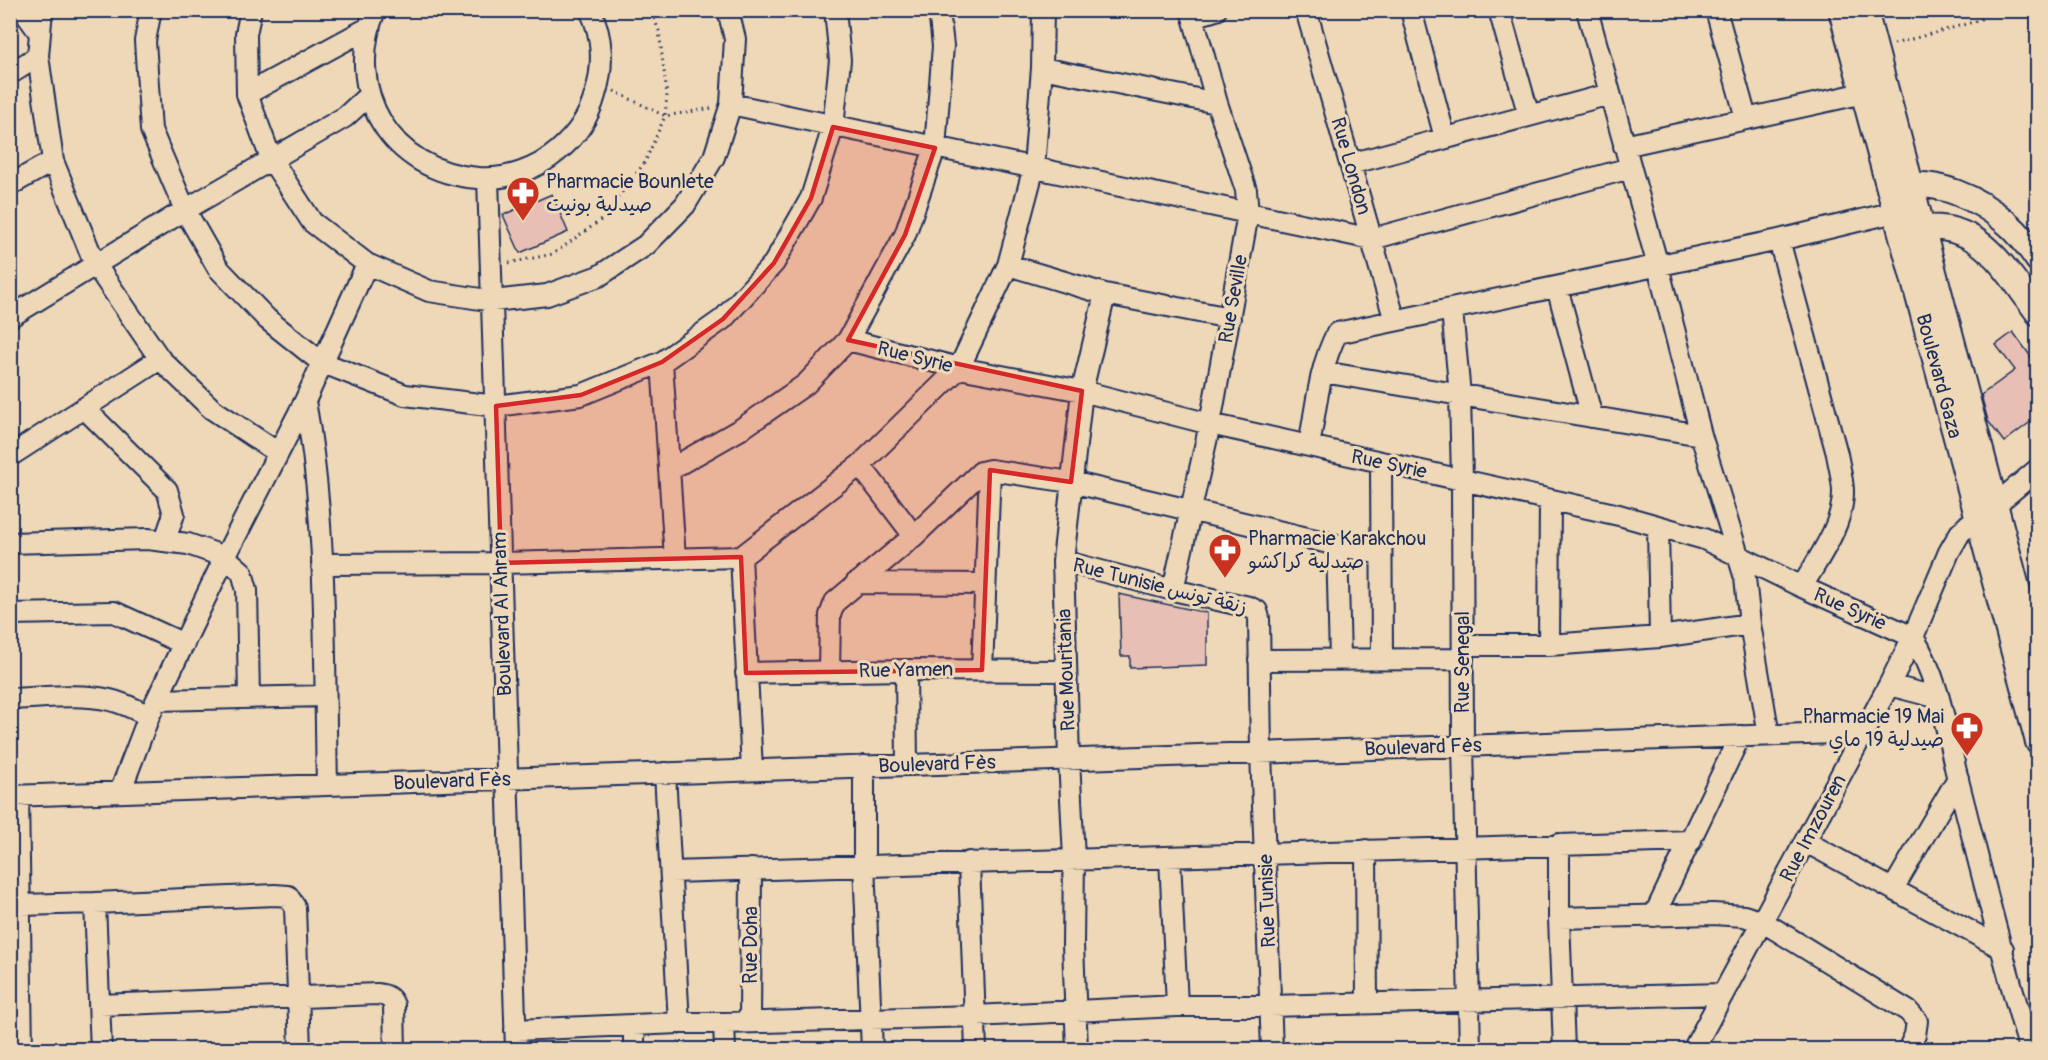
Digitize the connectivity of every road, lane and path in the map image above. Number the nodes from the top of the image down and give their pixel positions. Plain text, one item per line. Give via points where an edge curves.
1 (23, 10) edge
2 (42, 10) edge
3 (150, 10) edge
4 (251, 10) edge
5 (590, 10) edge
6 (651, 10) edge
7 (728, 10) edge
8 (835, 10) edge
9 (939, 10) edge
10 (1043, 10) edge
11 (1216, 10) edge
12 (1306, 10) edge
13 (1499, 10) edge
14 (1587, 10) edge
15 (1716, 10) edge
16 (1841, 10) edge
17 (1864, 10) edge
18 (1997, 10) edge
19 (1192, 14) edge
20 (1413, 14) dead end
21 (372, 19) edge
22 (39, 32) junction
23 (1876, 52) junction
24 (38, 56) junction
25 (1042, 68) junction
26 (10, 74) edge
27 (599, 84) junction
28 (1864, 93) junction
29 (247, 94) junction
30 (1610, 94) junction
31 (369, 95) junction
32 (1217, 103) junction
33 (731, 104) junction
34 (665, 116) junction
35 (1529, 116) junction
36 (1746, 118) junction
37 (833, 127) junction
38 (1445, 138) junction
39 (1624, 146) junction
40 (935, 148) junction
41 (271, 159) junction
42 (53, 161) junction
43 (1350, 164) junction
44 (1034, 167) junction
45 (1630, 168) junction
46 (488, 178) junction
47 (10, 185) edge
48 (1900, 186) junction
49 (185, 210) junction
50 (1248, 214) junction
51 (1906, 224) junction
52 (1372, 239) junction
53 (1779, 240) junction
54 (2037, 260) edge
55 (95, 264) junction
56 (367, 264) junction
57 (1008, 265) junction
58 (1658, 266) junction
59 (492, 267) junction
60 (1557, 287) junction
61 (1106, 294) junction
62 (493, 302) junction
63 (1452, 310) junction
64 (2037, 313) edge
65 (10, 317) edge
66 (1230, 318) junction
67 (1395, 321) junction
68 (848, 340) junction
69 (160, 359) junction
70 (321, 362) junction
71 (662, 362) junction
72 (959, 368) junction
73 (1323, 372) junction
74 (1082, 391) junction
75 (1460, 395) junction
76 (305, 401) junction
77 (496, 406) junction
78 (85, 409) junction
79 (1592, 417) junction
80 (1210, 424) junction
81 (1701, 435) junction
82 (1309, 446) junction
83 (277, 452) junction
84 (10, 456) edge
85 (1381, 462) junction
86 (860, 465) junction
87 (2037, 469) edge
88 (669, 470) junction
89 (990, 470) junction
90 (1462, 480) junction
91 (1071, 482) junction
92 (1550, 500) junction
93 (1190, 509) junction
94 (1985, 512) junction
95 (1658, 526) junction
96 (914, 536) junction
97 (165, 540) junction
98 (10, 543) edge
99 (1337, 545) junction
100 (1380, 554) junction
101 (1738, 555) junction
102 (225, 557) junction
103 (741, 557) junction
104 (675, 559) junction
105 (1063, 561) junction
106 (501, 562) junction
107 (322, 564) junction
108 (855, 583) junction
109 (985, 584) junction
110 (1802, 587) junction
111 (1173, 590) junction
112 (1257, 610) joint
113 (10, 615) edge
114 (1750, 624) junction
115 (1660, 637) junction
116 (1913, 637) junction
117 (184, 644) junction
118 (1549, 645) junction
119 (1462, 652) junction
120 (1382, 658) junction
121 (1340, 659) junction
122 (1259, 660) junction
123 (2037, 667) edge
124 (906, 670) junction
125 (982, 670) junction
126 (1066, 671) junction
127 (829, 672) junction
128 (746, 674) junction
129 (1889, 685) junction
130 (325, 696) junction
131 (249, 698) junction
132 (1939, 698) junction
133 (10, 699) edge
134 (153, 708) junction
135 (1864, 732) junction
136 (1769, 735) junction
137 (1740, 736) junction
138 (2037, 742) edge
139 (1462, 745) junction
140 (1261, 753) junction
141 (1069, 759) junction
142 (907, 765) junction
143 (864, 766) junction
144 (752, 770) junction
145 (665, 773) junction
146 (1958, 778) junction
147 (507, 779) junction
148 (327, 785) junction
149 (120, 792) junction
150 (14, 796) edge
151 (1691, 841) junction
152 (1806, 842) junction
153 (1559, 844) junction
154 (1466, 847) junction
155 (1366, 850) junction
156 (1266, 853) junction
157 (1170, 858) junction
158 (1074, 859) junction
159 (969, 862) junction
160 (864, 864) junction
161 (751, 869) junction
162 (671, 872) junction
163 (1893, 889) junction
164 (95, 903) junction
165 (20, 904) junction
166 (1654, 916) junction
167 (1560, 918) junction
168 (1762, 922) junction
169 (2003, 949) junction
170 (15, 957) edge
171 (1722, 994) junction
172 (297, 998) junction
173 (1562, 998) junction
174 (1469, 1000) junction
175 (1367, 1004) junction
176 (99, 1005) junction
177 (1177, 1006) junction
178 (1270, 1006) junction
179 (1075, 1012) junction
180 (975, 1016) junction
181 (870, 1019) junction
182 (750, 1022) junction
183 (679, 1023) junction
184 (724, 1023) junction
185 (634, 1025) junction
186 (515, 1040) edge
187 (2025, 1046) edge
188 (22, 1050) edge
189 (101, 1050) edge
190 (300, 1050) edge
191 (395, 1050) edge
192 (634, 1050) edge
193 (725, 1050) edge
194 (872, 1050) edge
195 (976, 1050) edge
196 (1077, 1050) edge
197 (1272, 1050) edge
198 (1470, 1050) edge
199 (1564, 1050) edge
200 (1693, 1050) edge
201 (1908, 1050) edge

1 - 22 street
2 - 22 street
3 - 49 street via 145,42 151,129
4 - 29 street via 246,34
5 - 27 street via 599,39
6 - 34 path via 659,31 668,95
7 - 33 street via 735,39
8 - 37 street via 840,60
9 - 40 street via 943,46
10 - 25 street
11 - 19 street
12 - 43 street, Rue London
13 - 35 street
14 - 30 street
15 - 36 street
16 - 28 street, Boulevard Gaza
17 - 23 street, Boulevard Gaza
18 - 23 path via 1977,21
19 - 32 street, Rue Seville
20 - 38 street
21 - 29 street
21 - 31 street via 364,51
22 - 24 street
23 - 48 street, Boulevard Gaza
24 - 26 street
24 - 42 street
25 - 32 street
25 - 44 street
27 - 34 path
27 - 46 street via 582,125 551,157 510,175
28 - 36 street
28 - 48 street, Boulevard Gaza
29 - 41 street
30 - 35 street
30 - 39 street
31 - 41 street via 345,117
31 - 46 street via 394,140 414,157 437,170 462,177
32 - 50 street, Rue Seville via 1246,190
33 - 34 path
33 - 37 street
33 - 62 street via 708,167 685,205 646,245 599,276 547,295
34 - 59 path via 645,162 601,220 553,254
35 - 38 street
36 - 39 street
37 - 40 street
37 - 71 street via 811,198 774,263 723,319
38 - 43 street
39 - 45 street
40 - 44 street
40 - 68 street via 905,235
41 - 49 street
41 - 56 street via 312,222
42 - 47 street
42 - 55 street
43 - 52 street, Rue London
44 - 50 street
44 - 57 street
45 - 52 street
45 - 58 street
46 - 59 street, Boulevard Al Ahram
48 - 51 street, Boulevard Gaza
48 - 54 street via 1922,183 1945,189 1995,213
49 - 55 street
49 - 70 street via 218,268 267,319
50 - 52 street
50 - 66 street, Rue Seville
51 - 53 street
51 - 64 street via 1948,228 1978,240 1991,251
51 - 94 street, Boulevard Gaza
52 - 67 street, Rue London
53 - 58 street
53 - 110 street via 1844,489 1837,524
55 - 65 street
55 - 69 street
56 - 62 street via 429,291
56 - 70 street
57 - 61 street
57 - 72 street
58 - 60 street
58 - 81 street
59 - 62 street, Boulevard Al Ahram
60 - 63 street
60 - 79 street
61 - 66 street
61 - 74 street, Rue Mouritania
62 - 77 street, Boulevard Al Ahram
63 - 67 street
63 - 75 street, Rue Senegal
66 - 80 street, Rue Seville
67 - 73 street via 1337,333
68 - 72 street, Rue Syrie
68 - 88 street via 806,384 741,429
69 - 78 street
69 - 83 street via 212,409
70 - 76 street
70 - 77 street via 405,395
71 - 77 street via 581,395
71 - 88 street
72 - 74 street, Rue Syrie
72 - 86 street
73 - 75 street
73 - 82 street
74 - 80 street, Rue Syrie
74 - 91 street, Rue Mouritania
75 - 79 street
75 - 90 street, Rue Senegal
76 - 83 street
76 - 107 street via 313,446
77 - 106 street, Boulevard Al Ahram
78 - 84 street
78 - 97 street via 167,490 174,514
79 - 81 street
80 - 82 street, Rue Syrie
80 - 93 street, Rue Seville
81 - 101 street
82 - 85 street, Rue Syrie
83 - 102 street
85 - 90 street, Rue Syrie
85 - 100 street
86 - 96 street
86 - 103 street
87 - 94 street, Rue Imzouren
88 - 104 street
89 - 91 street
89 - 96 street via 973,477
89 - 109 street
90 - 92 street, Rue Syrie
90 - 119 street, Rue Senegal
91 - 93 street
91 - 105 street, Rue Mouritania
92 - 95 street, Rue Syrie
92 - 118 street
93 - 99 street
93 - 111 street, Rue Seville
94 - 116 street, Rue Imzouren via 1954,542
94 - 123 street, Boulevard Gaza
94 - 138 street, Boulevard Gaza
95 - 101 street, Rue Syrie via 1704,539
95 - 115 street
96 - 108 street
97 - 98 street
97 - 102 street
99 - 100 street
99 - 121 street
100 - 120 street
101 - 110 street, Rue Syrie
101 - 114 street
102 - 117 street
102 - 131 street via 242,572 247,590
103 - 104 street
103 - 128 street
104 - 106 street
105 - 111 street, Rue Tunisie زنقة تونس
105 - 126 street, Rue Mouritania
106 - 107 street
106 - 147 street, Boulevard Al Ahram
107 - 130 street
108 - 109 street
108 - 127 street via 835,602 830,615
109 - 125 street
110 - 116 street, Rue Syrie
111 - 112 street, Rue Tunisie زنقة تونس
112 - 122 street, Rue Tunisie
113 - 117 street via 114,612
114 - 115 street
114 - 136 street
115 - 118 street
116 - 129 street, Rue Imzouren
116 - 132 street
117 - 134 street
118 - 119 street
119 - 120 street
119 - 139 street, Rue Senegal
120 - 121 street
121 - 122 street
122 - 140 street, Rue Tunisie
124 - 125 street, Rue Yamen
124 - 127 street, Rue Yamen
124 - 142 street
125 - 126 street, Rue Yamen
126 - 141 street, Rue Mouritania
127 - 128 street, Rue Yamen
128 - 144 street
129 - 132 street
129 - 135 street, Rue Imzouren
130 - 131 street
130 - 148 street
131 - 134 street
132 - 146 street
133 - 134 street via 78,696
134 - 149 street
135 - 136 street, Boulevard Fès
135 - 152 street, Rue Imzouren
136 - 137 street, Boulevard Fès
137 - 139 street, Boulevard Fès
137 - 151 street
139 - 140 street, Boulevard Fès
139 - 154 street, Rue Senegal
140 - 141 street, Boulevard Fès
140 - 156 street, Rue Tunisie
141 - 142 street, Boulevard Fès
141 - 158 street, Rue Mouritania
142 - 143 street, Boulevard Fès
143 - 144 street, Boulevard Fès
143 - 160 street
144 - 145 street, Boulevard Fès
145 - 147 street, Boulevard Fès
145 - 162 street
146 - 163 street
146 - 169 street
147 - 148 street, Boulevard Fès
147 - 186 street, Boulevard Al Ahram
148 - 149 street, Boulevard Fès
149 - 150 street, Boulevard Fès
150 - 165 street
151 - 153 street
151 - 166 street
152 - 163 street
152 - 168 street, Rue Imzouren
153 - 154 street
153 - 167 street
154 - 155 street
154 - 174 street, Rue Senegal
155 - 156 street
155 - 175 street
156 - 157 street
156 - 178 street, Rue Tunisie
157 - 158 street
157 - 177 street
158 - 159 street
158 - 179 street, Rue Mouritania
159 - 160 street
159 - 180 street
160 - 161 street
160 - 181 street
161 - 162 street
161 - 182 street, Rue Doha
162 - 183 street
163 - 169 street
164 - 165 street
164 - 172 street via 288,896 295,907
164 - 176 street
165 - 170 street
166 - 167 street
166 - 168 street via 1713,914 1744,916
167 - 173 street
168 - 171 street, Rue Imzouren
168 - 201 street via 1908,1011 1917,1021
169 - 187 street
170 - 188 street
171 - 173 street
171 - 200 street, Rue Imzouren
172 - 176 street
172 - 190 street
172 - 191 street via 386,995 394,1005
173 - 174 street
173 - 199 street
174 - 175 street
174 - 198 street, Rue Senegal
175 - 178 street
176 - 189 street
177 - 178 street
177 - 179 street
178 - 197 street, Rue Tunisie
179 - 180 street
179 - 196 street, Rue Mouritania
180 - 181 street
180 - 195 street
181 - 182 street
181 - 194 street
182 - 184 street
183 - 184 street
183 - 185 street
184 - 193 street
185 - 186 street
185 - 192 street

